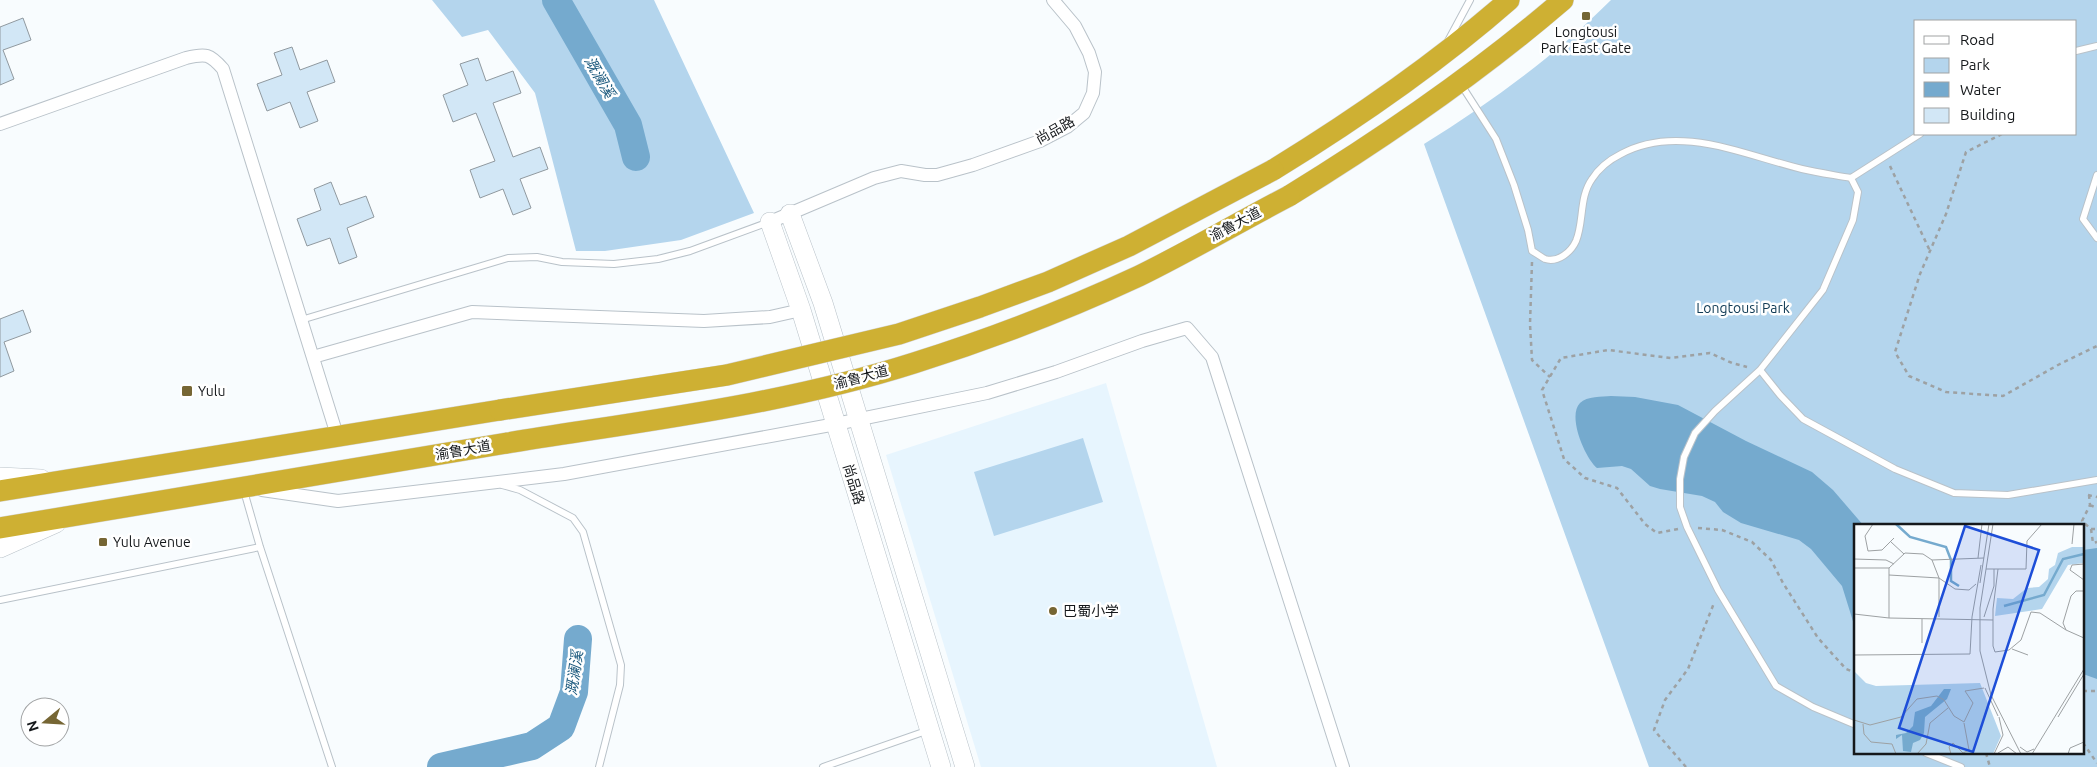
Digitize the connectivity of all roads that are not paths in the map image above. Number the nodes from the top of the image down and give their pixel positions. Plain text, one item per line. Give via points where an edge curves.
1 (1053, 0) edge
2 (1470, 0) edge
3 (1509, 0) edge
4 (1563, 0) edge
5 (2097, 46) edge
6 (2077, 51) edge
7 (1438, 59) junction
8 (1460, 83) junction
9 (0, 124) edge
10 (1918, 135) edge
11 (2097, 175) edge
12 (1851, 178) junction
13 (790, 214) junction
14 (770, 222) junction
15 (2097, 238) edge
16 (801, 310) junction
17 (301, 320) junction
18 (313, 357) junction
19 (1760, 370) junction
20 (858, 419) junction
21 (836, 424) junction
22 (336, 435) junction
23 (0, 477) edge
24 (64, 480) junction
25 (2097, 480) edge
26 (496, 483) junction
27 (242, 488) junction
28 (0, 491) edge
29 (71, 517) junction
30 (0, 528) edge
31 (260, 547) junction
32 (0, 548) edge
33 (0, 600) edge
34 (1854, 724) edge
35 (930, 730) junction
36 (1928, 754) edge
37 (332, 767) edge
38 (599, 767) edge
39 (823, 767) edge
40 (941, 767) edge
41 (965, 767) edge
42 (1343, 767) edge
43 (1961, 767) edge

1 - 13 street, 尚品路 via 1075,26 1090,53 1095,72 1093,93 1084,112 1073,122 1040,140 973,165 937,175 901,171 874,178
2 - 7 lane
3 - 7 highway
4 - 8 highway, 渝鲁大道
5 - 6 lane
7 - 22 highway, bridge via 1273,170 1129,246 1048,282 980,307 899,334 727,375
8 - 12 lane via 1496,139 1525,221 1532,251 1546,259 1557,259 1568,252 1576,240 1591,179 1605,163 1639,146 1658,142 1705,143 1802,169
8 - 27 highway, 渝鲁大道, bridge via 1289,196 1139,275 1064,309 913,363 732,407
9 - 17 street via 186,58 202,54 214,58 223,69
10 - 12 lane
11 - 15 lane via 2082,219
12 - 19 lane via 1858,192 1853,220 1823,290
13 - 14 street, 尚品路
13 - 20 main road, 尚品路 via 823,303
14 - 16 main road, 尚品路
14 - 17 lane via 658,259 614,264 562,262 537,257 508,258
16 - 18 street via 770,317 704,320 472,312
16 - 21 main road, 尚品路
17 - 18 street
18 - 22 street
19 - 25 lane via 1804,419 1895,469 1954,493 2008,495
19 - 34 lane via 1696,433 1684,457 1680,507 1718,590 1776,686 1813,707
20 - 21 street
20 - 41 main road, 尚品路
20 - 42 street via 987,393 1187,328 1212,357
21 - 26 street via 564,474
21 - 35 main road, 尚品路
22 - 24 highway
23 - 24 main road
24 - 28 highway
26 - 27 street via 338,501
26 - 38 lane via 520,490 573,518 584,532 621,665 620,685
27 - 29 highway, 渝鲁大道
27 - 31 lane
29 - 30 highway, 渝鲁大道
29 - 32 main road, 渝鲁大道
31 - 33 lane
31 - 37 lane
35 - 39 lane
35 - 40 main road, 尚品路
36 - 43 lane

